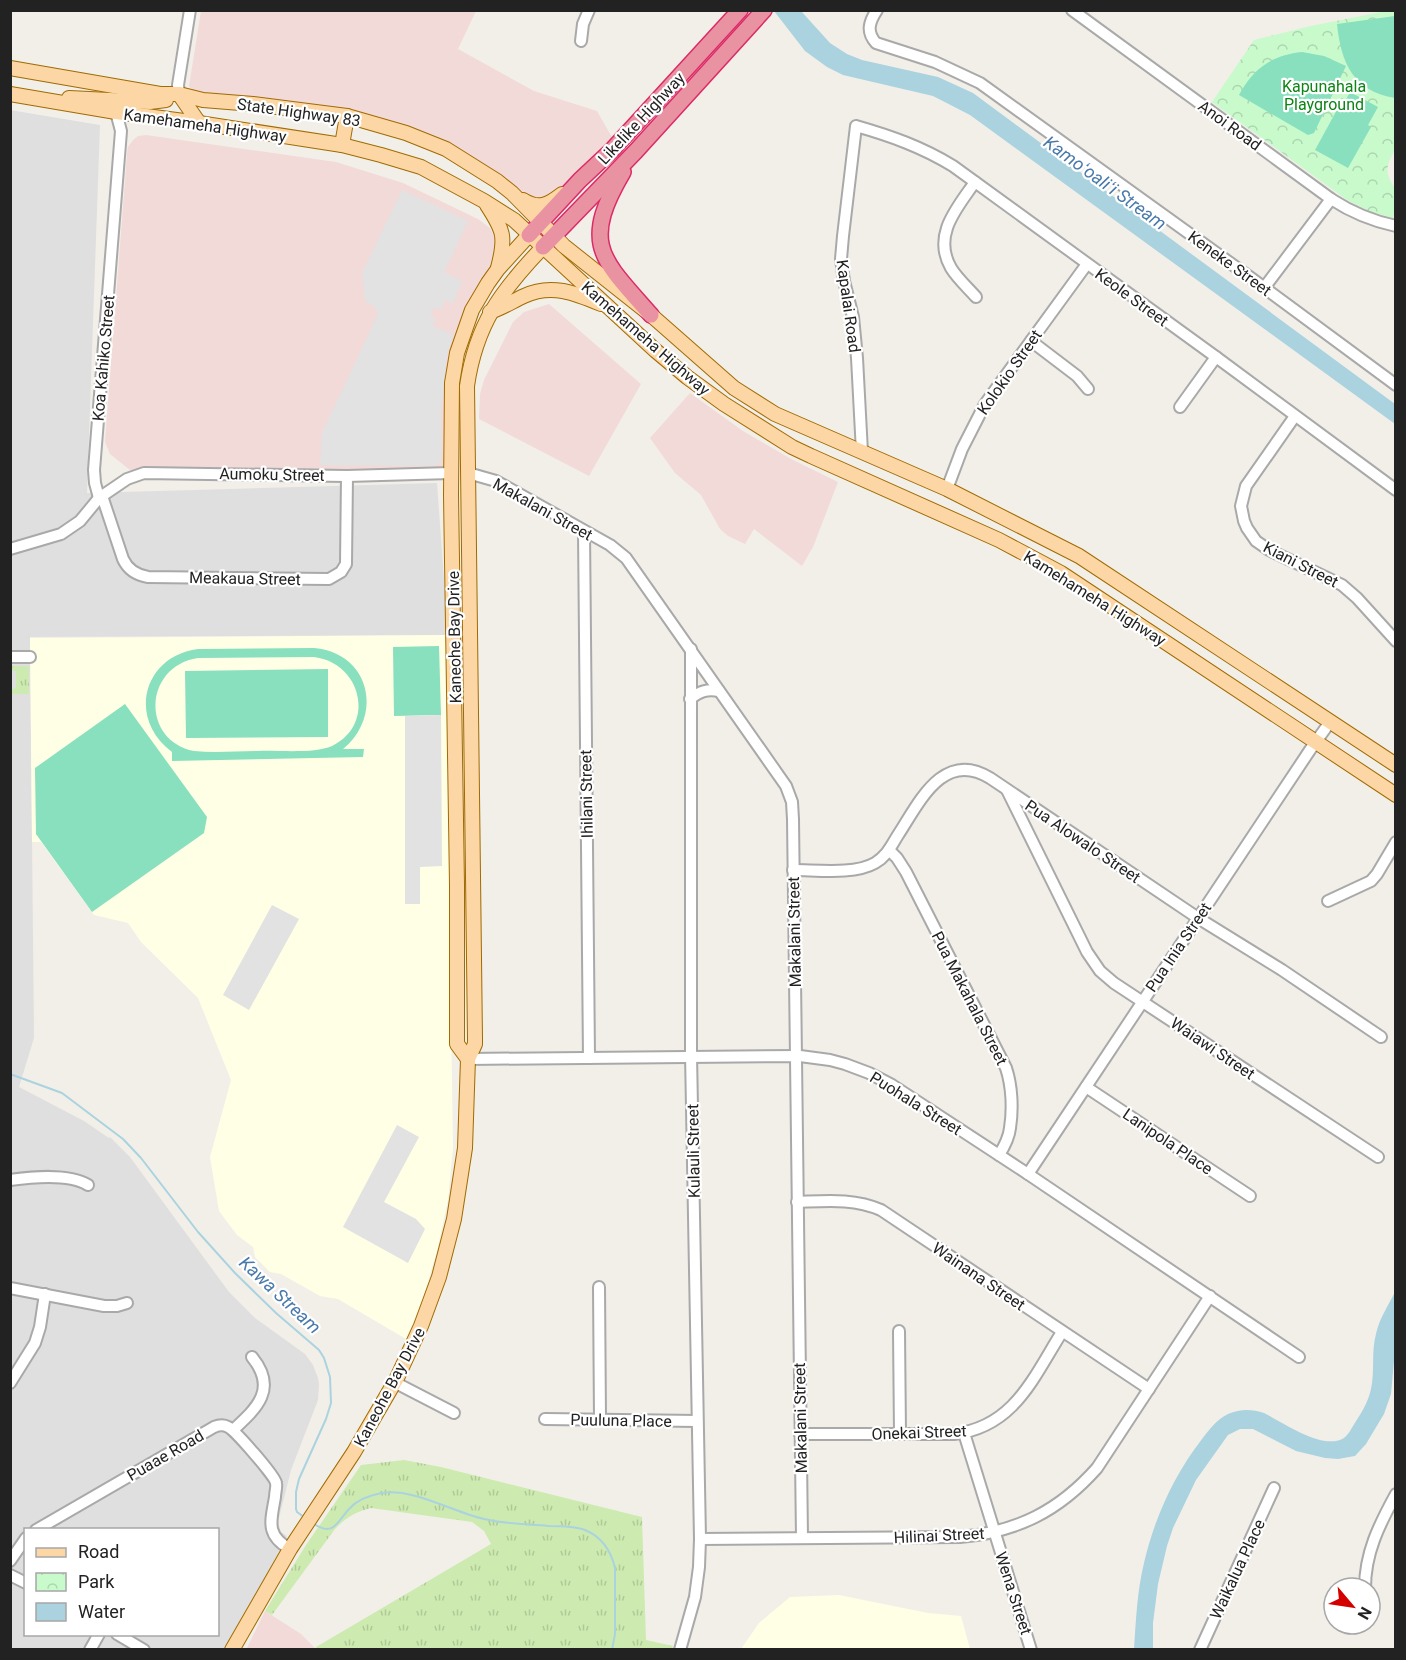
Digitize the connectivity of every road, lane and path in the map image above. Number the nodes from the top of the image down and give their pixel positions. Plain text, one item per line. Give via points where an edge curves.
1 (190, 10) edge
2 (589, 10) edge
3 (740, 10) edge
4 (764, 10) edge
5 (877, 10) edge
6 (1072, 10) edge
7 (581, 41) dead end
8 (10, 68) edge
9 (27, 71) junction
10 (10, 76) edge
11 (10, 94) edge
12 (179, 94) junction
13 (37, 98) junction
14 (116, 112) junction
15 (347, 117) junction
16 (199, 123) junction
17 (856, 126) joint
18 (342, 145) junction
19 (633, 154) junction
20 (580, 180) junction
21 (975, 182) junction
22 (512, 193) junction
23 (1331, 199) junction
24 (484, 201) junction
25 (542, 222) junction
26 (1395, 226) edge
27 (529, 235) junction
28 (549, 242) junction
29 (1087, 264) junction
30 (498, 269) junction
31 (1264, 288) junction
32 (976, 297) dead end
33 (609, 307) junction
34 (490, 312) junction
35 (651, 315) junction
36 (672, 333) junction
37 (1031, 340) junction
38 (656, 351) junction
39 (1216, 357) junction
40 (1395, 384) edge
41 (1088, 389) dead end
42 (1180, 407) dead end
43 (1295, 416) junction
44 (862, 452) junction
45 (451, 473) junction
46 (468, 473) junction
47 (347, 476) junction
48 (852, 476) junction
49 (947, 489) junction
50 (1395, 490) edge
51 (101, 497) junction
52 (584, 531) junction
53 (10, 549) edge
54 (1083, 559) junction
55 (1066, 576) junction
56 (1395, 641) edge
57 (690, 649) junction
58 (10, 657) edge
59 (30, 657) dead end
60 (719, 691) junction
61 (690, 699) junction
62 (1330, 722) junction
63 (1316, 742) junction
64 (1395, 765) edge
65 (1007, 789) junction
66 (1395, 795) edge
67 (1395, 842) edge
68 (889, 850) junction
69 (793, 870) junction
70 (1328, 901) dead end
71 (1198, 918) junction
72 (457, 935) junction
73 (474, 935) junction
74 (1143, 1001) junction
75 (1381, 1037) dead end
76 (795, 1056) junction
77 (691, 1057) junction
78 (589, 1058) junction
79 (468, 1059) junction
80 (1086, 1087) junction
81 (999, 1155) junction
82 (1378, 1157) dead end
83 (1028, 1174) junction
84 (10, 1180) edge
85 (88, 1185) dead end
86 (1250, 1196) dead end
87 (797, 1202) junction
88 (599, 1287) dead end
89 (10, 1288) edge
90 (45, 1294) junction
91 (1209, 1296) junction
92 (127, 1303) dead end
93 (899, 1331) dead end
94 (1062, 1332) junction
95 (252, 1357) dead end
96 (1299, 1357) dead end
97 (14, 1369) edge
98 (394, 1382) junction
99 (10, 1383) edge
100 (1149, 1389) junction
101 (454, 1413) dead end
102 (544, 1419) dead end
103 (600, 1419) junction
104 (697, 1421) junction
105 (232, 1430) junction
106 (964, 1433) junction
107 (800, 1434) junction
108 (900, 1434) junction
109 (1274, 1488) dead end
110 (1395, 1494) edge
111 (1392, 1511) edge
112 (39, 1528) edge
113 (994, 1532) junction
114 (802, 1538) junction
115 (700, 1539) junction
116 (24, 1541) edge
117 (290, 1549) junction
118 (10, 1561) edge
119 (10, 1575) edge
120 (1366, 1576) edge
121 (24, 1582) edge
122 (98, 1636) edge
123 (119, 1636) edge
124 (90, 1650) edge
125 (144, 1650) edge
126 (232, 1650) edge
127 (680, 1650) edge
128 (1031, 1650) edge
129 (1200, 1650) edge

1 - 12 street
2 - 7 street
3 - 20 highway, Likelike Highway
4 - 19 highway, Likelike Highway
5 - 31 street, Keneke Street via 869,28 876,43 935,62 980,83
6 - 23 street, Anoi Road
8 - 9 main road, State Highway 83
9 - 10 main road
9 - 12 main road, State Highway 83
11 - 13 main road, Kamehameha Highway
12 - 13 main road via 150,102
12 - 15 main road, State Highway 83
12 - 16 main road
13 - 14 main road, Kamehameha Highway
14 - 16 main road, Kamehameha Highway
14 - 51 street, Koa Kahiko Street via 121,131 94,471
15 - 18 main road
15 - 22 main road, State Highway 83 via 446,149
16 - 18 main road, Kamehameha Highway
17 - 21 street, Keole Street via 915,145
17 - 44 street, Kapalai Road via 841,259 853,317
18 - 24 main road, Kamehameha Highway via 420,167
19 - 28 highway, Likelike Highway
19 - 35 highway via 606,204 600,241 613,271
20 - 22 main road via 544,205 531,205
20 - 25 highway, Likelike Highway
21 - 29 street, Keole Street
21 - 32 street via 948,222 944,245 950,267
22 - 25 main road, State Highway 83
23 - 26 street, Anoi Road via 1355,213
23 - 31 street
24 - 27 main road, Kamehameha Highway
24 - 30 main road via 503,236
25 - 27 highway, Likelike Highway
25 - 28 main road, State Highway 83
27 - 28 main road, Kamehameha Highway
27 - 30 main road, Kaneohe Bay Drive
28 - 33 main road, Kamehameha Highway
28 - 34 main road, Kaneohe Bay Drive via 511,282
28 - 35 main road, Kamehameha Highway
29 - 37 street, Kolokio Street
29 - 39 street, Keole Street
30 - 45 main road, Kaneohe Bay Drive via 472,310 457,353 451,398
31 - 40 street, Keneke Street
33 - 34 main road via 575,293 548,290
33 - 38 main road, Kamehameha Highway
34 - 46 main road, Kaneohe Bay Drive via 469,372
35 - 36 main road, Kamehameha Highway
36 - 38 main road
36 - 44 main road, Kamehameha Highway via 734,388 765,408
37 - 41 street
37 - 49 street, Kolokio Street via 978,417
38 - 48 main road, Kamehameha Highway via 724,404 792,447
39 - 42 street
39 - 43 street, Keole Street
43 - 50 street, Keole Street
43 - 56 street, Kiani Street via 1245,486 1241,506 1246,528 1269,550 1342,585
44 - 48 main road
44 - 49 main road, Kamehameha Highway
45 - 46 main road
45 - 47 street, Aumoku Street
45 - 72 main road, Kaneohe Bay Drive
46 - 52 street, Makalani Street via 496,481
46 - 73 main road, Kaneohe Bay Drive
47 - 51 street, Aumoku Street via 149,473 127,479
47 - 51 street, Meakaua Street via 346,564 338,576 329,579 142,576 125,563
48 - 55 main road, Kamehameha Highway via 999,540
49 - 54 main road, Kamehameha Highway
51 - 53 street via 80,521 61,534
52 - 57 street, Makalani Street via 626,558
52 - 78 street, Ihilani Street
54 - 55 main road
54 - 62 main road, Kamehameha Highway
55 - 63 main road, Kamehameha Highway
57 - 60 street, Makalani Street
57 - 61 street, Kulauli Street
58 - 59 street
60 - 61 street via 705,690
60 - 69 street, Makalani Street via 786,786 793,811
61 - 77 street, Kulauli Street
62 - 63 street, Pua Inia Street
62 - 64 main road, Kamehameha Highway
63 - 66 main road, Kamehameha Highway
63 - 71 street, Pua Inia Street
65 - 68 street, Pua Alowalo Street via 971,770 944,775 930,788
65 - 71 street, Pua Alowalo Street
65 - 74 street, Waiawi Street via 1090,958 1107,977
67 - 70 street via 1371,881
68 - 69 street, Pua Alowalo Street via 860,869
68 - 81 street, Pua Makahala Street via 906,872 1006,1068 1011,1127
69 - 76 street, Makalani Street
71 - 74 street, Pua Inia Street
71 - 75 street, Pua Alowalo Street
72 - 73 main road
72 - 79 main road, Kaneohe Bay Drive via 457,1044
73 - 79 main road, Kaneohe Bay Drive via 475,1044
74 - 80 street, Pua Inia Street
74 - 82 street, Waiawi Street
76 - 77 street, Puohala Street
76 - 81 street, Puohala Street via 830,1060 870,1073
76 - 87 street, Makalani Street
77 - 78 street, Puohala Street
77 - 104 street, Kulauli Street
78 - 79 street, Puohala Street
79 - 98 main road, Kaneohe Bay Drive via 465,1148 453,1226 431,1302
80 - 83 street, Pua Inia Street
80 - 86 street, Lanipola Place
81 - 83 street, Puohala Street
83 - 91 street, Puohala Street
84 - 85 street via 68,1178
87 - 94 street, Wainana Street via 851,1201 881,1210
87 - 107 street, Makalani Street
88 - 103 street
89 - 90 street
90 - 92 street via 104,1306
90 - 97 street via 35,1343
91 - 96 street, Puohala Street
91 - 100 street, Hilinai Street
93 - 108 street
94 - 100 street, Wainana Street
94 - 106 street, Onekai Street via 1015,1404 993,1422
95 - 105 street via 262,1376 262,1396 252,1412
97 - 99 street
98 - 101 street
98 - 117 main road, Kaneohe Bay Drive via 354,1452
100 - 113 street, Hilinai Street via 1097,1468 1075,1490 1037,1517
102 - 103 street, Puuluna Place
103 - 104 street, Puuluna Place
104 - 115 street, Kulauli Street
105 - 112 street, Puaae Road via 225,1425 214,1427
105 - 117 street via 275,1479 272,1530 279,1543
106 - 108 street, Onekai Street
106 - 113 street, Wena Street
107 - 108 street, Onekai Street
107 - 114 street, Makalani Street
109 - 129 street, Waikalua Place
110 - 111 street
111 - 120 street via 1376,1532
113 - 114 street, Hilinai Street via 960,1537
113 - 128 street, Wena Street
114 - 115 street, Hilinai Street
115 - 127 street, Kulauli Street via 695,1597
116 - 118 street
117 - 126 main road, Kaneohe Bay Drive
119 - 121 street
122 - 124 street
123 - 125 street

